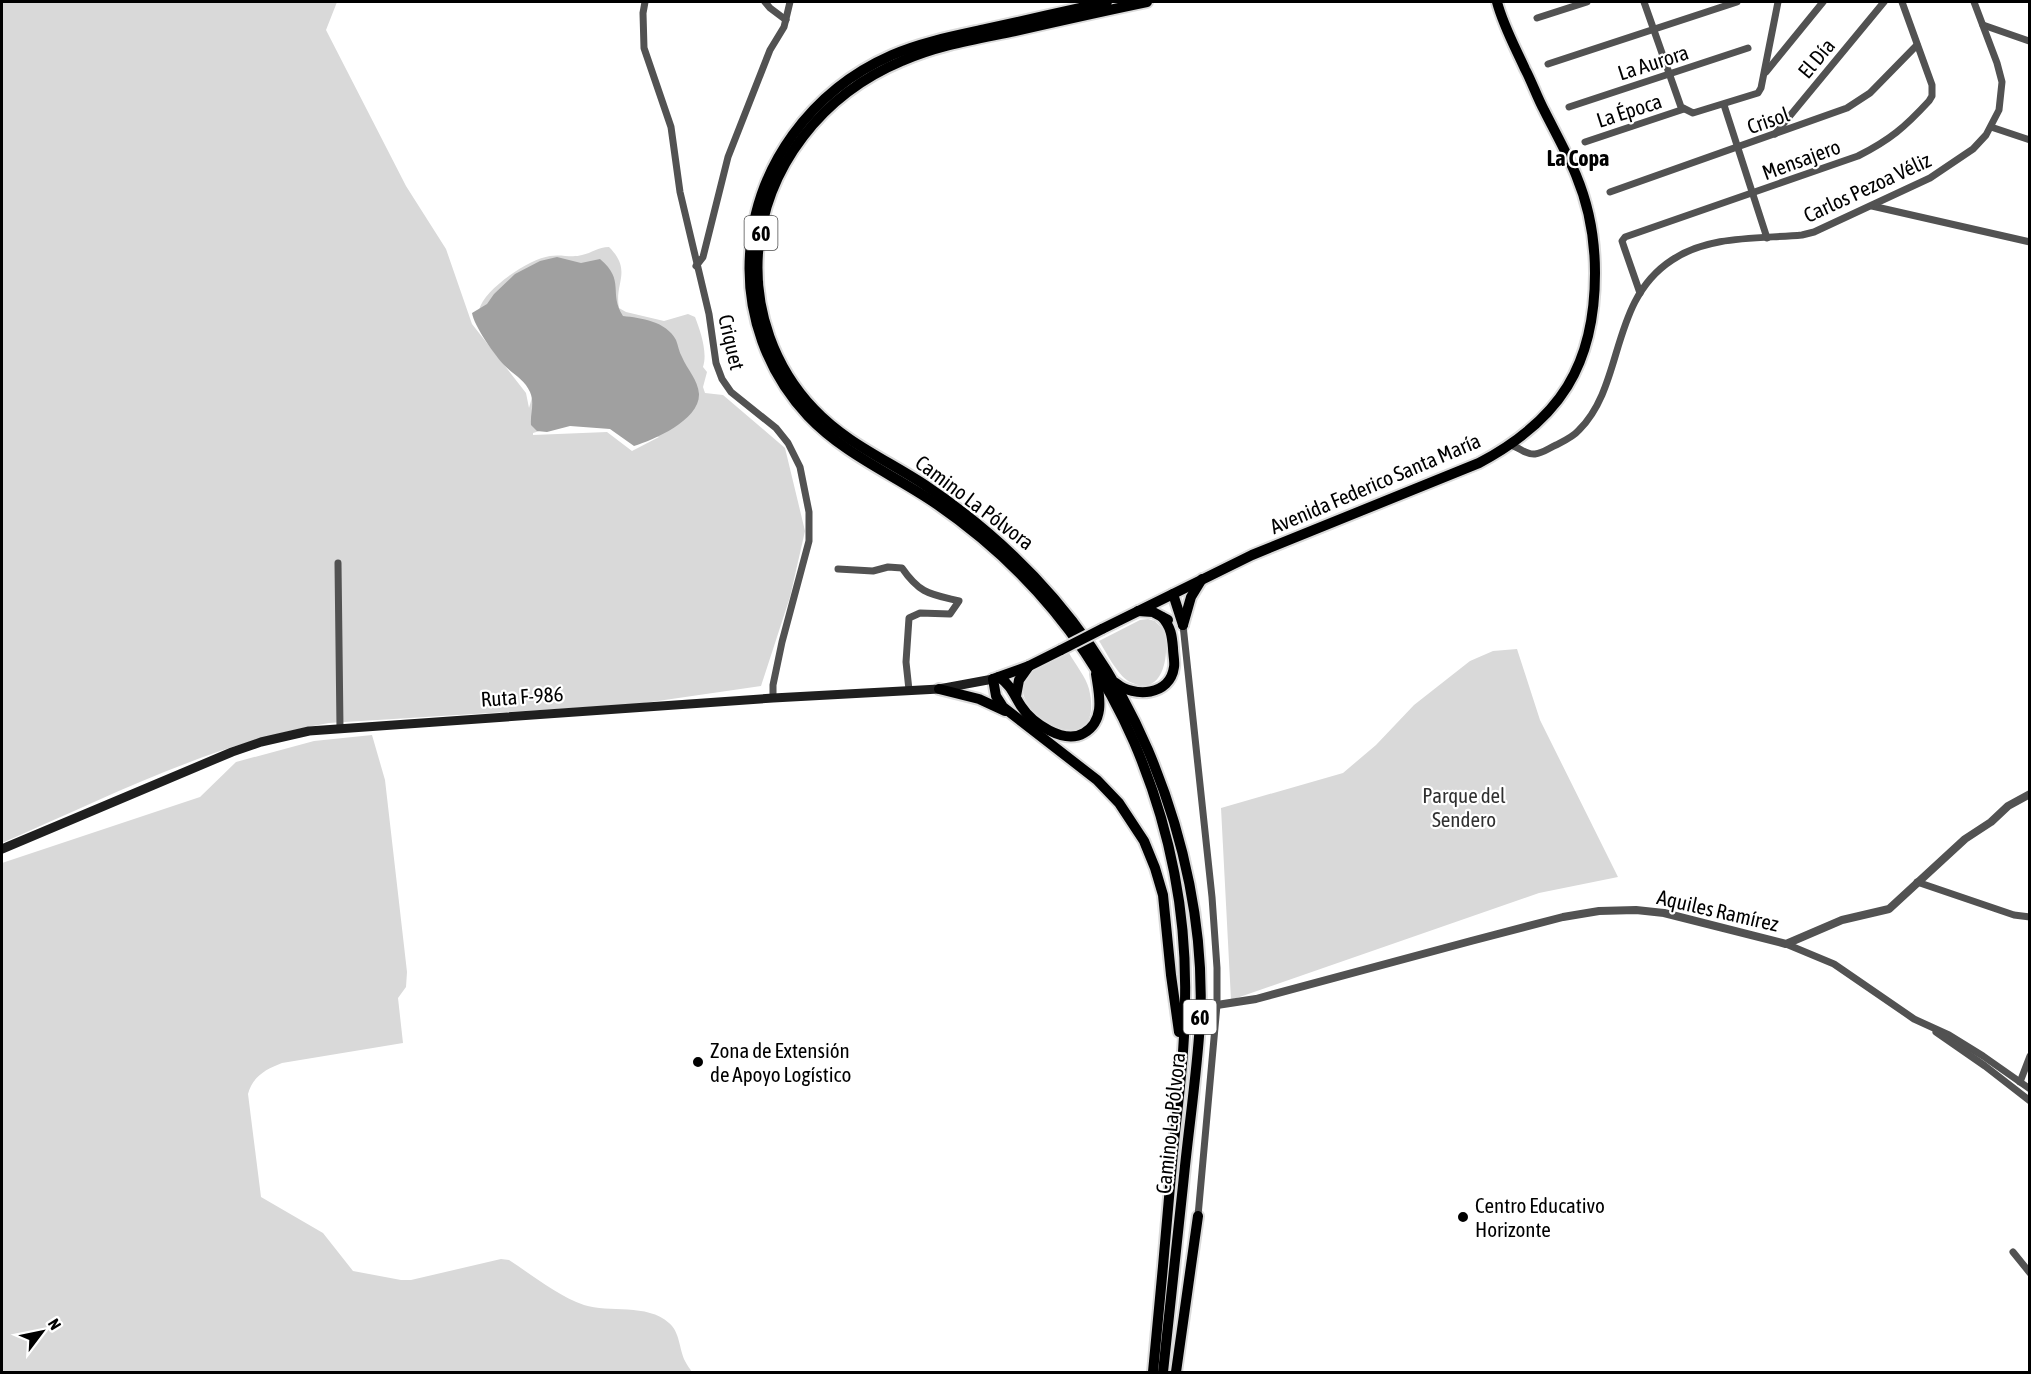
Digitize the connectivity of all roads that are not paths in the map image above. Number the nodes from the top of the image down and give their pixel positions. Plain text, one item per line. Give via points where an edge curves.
1 (645, 2) edge
2 (765, 2) edge
3 (790, 2) edge
4 (1107, 2) edge
5 (1147, 2) edge
6 (1497, 2) edge
7 (1587, 2) edge
8 (1644, 2) edge
9 (1737, 2) edge
10 (1778, 2) edge
11 (1822, 2) edge
12 (1884, 2) edge
13 (1902, 2) edge
14 (1974, 2) edge
15 (1537, 18) dead end
16 (786, 20) junction
17 (1983, 25) junction
18 (1654, 30) junction
19 (2029, 41) edge
20 (1917, 45) junction
21 (1748, 48) dead end
22 (1548, 64) dead end
23 (1764, 74) junction
24 (1670, 75) junction
25 (1724, 105) junction
26 (1569, 107) dead end
27 (1684, 109) junction
28 (1991, 127) junction
29 (1773, 136) junction
30 (2030, 140) edge
31 (1585, 142) dead end
32 (1738, 148) junction
33 (1610, 192) dead end
34 (1752, 193) junction
35 (1872, 206) junction
36 (1767, 238) junction
37 (2030, 242) edge
38 (696, 266) junction
39 (1640, 293) junction
40 (1510, 444) junction
41 (338, 562) dead end
42 (838, 569) dead end
43 (1202, 579) junction
44 (1173, 594) junction
45 (1138, 611) junction
46 (1162, 617) junction
47 (1179, 620) junction
48 (1172, 636) junction
49 (1061, 650) joint
50 (1029, 666) junction
51 (1095, 667) junction
52 (1110, 676) junction
53 (996, 678) junction
54 (939, 688) junction
55 (909, 690) junction
56 (1016, 696) junction
57 (773, 698) junction
58 (1013, 715) junction
59 (340, 728) junction
60 (2030, 794) edge
61 (2, 849) edge
62 (1917, 882) junction
63 (2030, 917) edge
64 (1786, 944) junction
65 (1217, 1005) junction
66 (1922, 1022) junction
67 (1183, 1052) junction
68 (2030, 1056) edge
69 (2020, 1082) junction
70 (2030, 1089) edge
71 (2030, 1101) edge
72 (1198, 1216) joint
73 (2013, 1252) dead end
74 (2030, 1273) edge
75 (1153, 1372) edge
76 (1163, 1372) edge
77 (1176, 1372) edge

1 - 38 street, Criquet via 644,48 671,127
2 - 16 street
3 - 16 street
4 - 51 main road, Camino La Pólvora / 60 via 927,42 884,59 842,84 804,119 776,160 756,213 749,262 758,331 775,371 800,406 846,448 930,500 1005,558 1059,615
5 - 52 main road, Camino La Pólvora / 60 via 936,49 904,59 862,81 815,120 787,159 765,213 758,261 768,332 784,368 807,401 851,441 924,484 1016,556 1069,615
6 - 40 main road, Avenida Federico Santa María via 1581,189 1595,267 1589,335 1582,359 1549,411
7 - 15 street
8 - 18 street
9 - 18 street
10 - 23 street
11 - 23 street
12 - 29 street, El Día
13 - 20 street, Mensajero
14 - 17 street, Carlos Pezoa Véliz
16 - 38 street via 770,50 728,157 703,257
17 - 19 street
17 - 28 street, Carlos Pezoa Véliz via 2002,82 1999,110
18 - 22 street
18 - 24 street
20 - 29 street, Crisol via 1857,102
20 - 34 street, Mensajero via 1932,85 1932,96 1904,128 1858,156
21 - 24 street, La Aurora
23 - 25 street, La Época via 1758,93
24 - 26 street, La Aurora
24 - 27 street
25 - 27 street, La Época via 1696,113
25 - 32 street
27 - 31 street, La Época
28 - 30 street
28 - 35 street, Carlos Pezoa Véliz via 1973,149 1939,172
29 - 32 street, Crisol
32 - 33 street, Crisol
32 - 34 street
34 - 36 street
34 - 39 street, Mensajero via 1625,237 1622,241
35 - 36 street, Carlos Pezoa Véliz via 1808,234
35 - 37 street
36 - 39 street, Carlos Pezoa Véliz via 1713,243 1684,253 1659,270
38 - 57 street, Criquet via 718,371 731,392 776,428 788,443 800,467 809,512 809,541 782,642
39 - 40 street, Carlos Pezoa Véliz via 1597,406 1579,430 1534,454
40 - 43 main road, Avenida Federico Santa María via 1464,470 1311,530
41 - 59 street
42 - 55 street via 902,568 923,592 959,601 950,614 920,613 909,618
43 - 44 main road, Avenida Federico Santa María
43 - 47 main road
44 - 45 main road, Avenida Federico Santa María
44 - 47 main road
45 - 46 main road
45 - 49 main road, Avenida Federico Santa María, bridge
46 - 47 main road
46 - 48 main road
47 - 48 main road
47 - 65 street via 1212,897
48 - 52 main road via 1174,668 1159,688 1135,693
49 - 50 main road, Ruta F-986
50 - 53 main road, Ruta F-986
50 - 56 main road via 1019,680
51 - 56 main road via 1099,711 1091,727 1077,736 1060,736 1042,725 1026,713
51 - 67 main road, Camino La Pólvora / 60 via 1140,758 1168,846 1184,950
52 - 76 main road, Camino La Pólvora / 60 via 1147,747 1174,822 1192,903 1199,962 1200,1020
53 - 54 main road, Ruta F-986
53 - 56 main road via 1010,686
53 - 58 main road via 994,690 999,702
54 - 55 main road, Ruta F-986
54 - 58 main road via 979,699
55 - 57 main road, Ruta F-986
57 - 59 main road, Ruta F-986
58 - 67 main road via 1098,780 1144,841 1162,895
59 - 61 main road, Ruta F-986 via 287,735 232,752
60 - 62 street, Aquiles Ramírez via 1965,839
62 - 63 street
62 - 64 street, Aquiles Ramírez via 1889,909 1842,920
64 - 65 street, Aquiles Ramírez via 1664,913 1599,911 1471,940 1256,999
64 - 66 street via 1834,964
65 - 72 street
66 - 69 street via 1949,1035
66 - 71 street
67 - 75 main road, Camino La Pólvora / 60
68 - 69 street
69 - 70 street
72 - 77 main road
73 - 74 street

